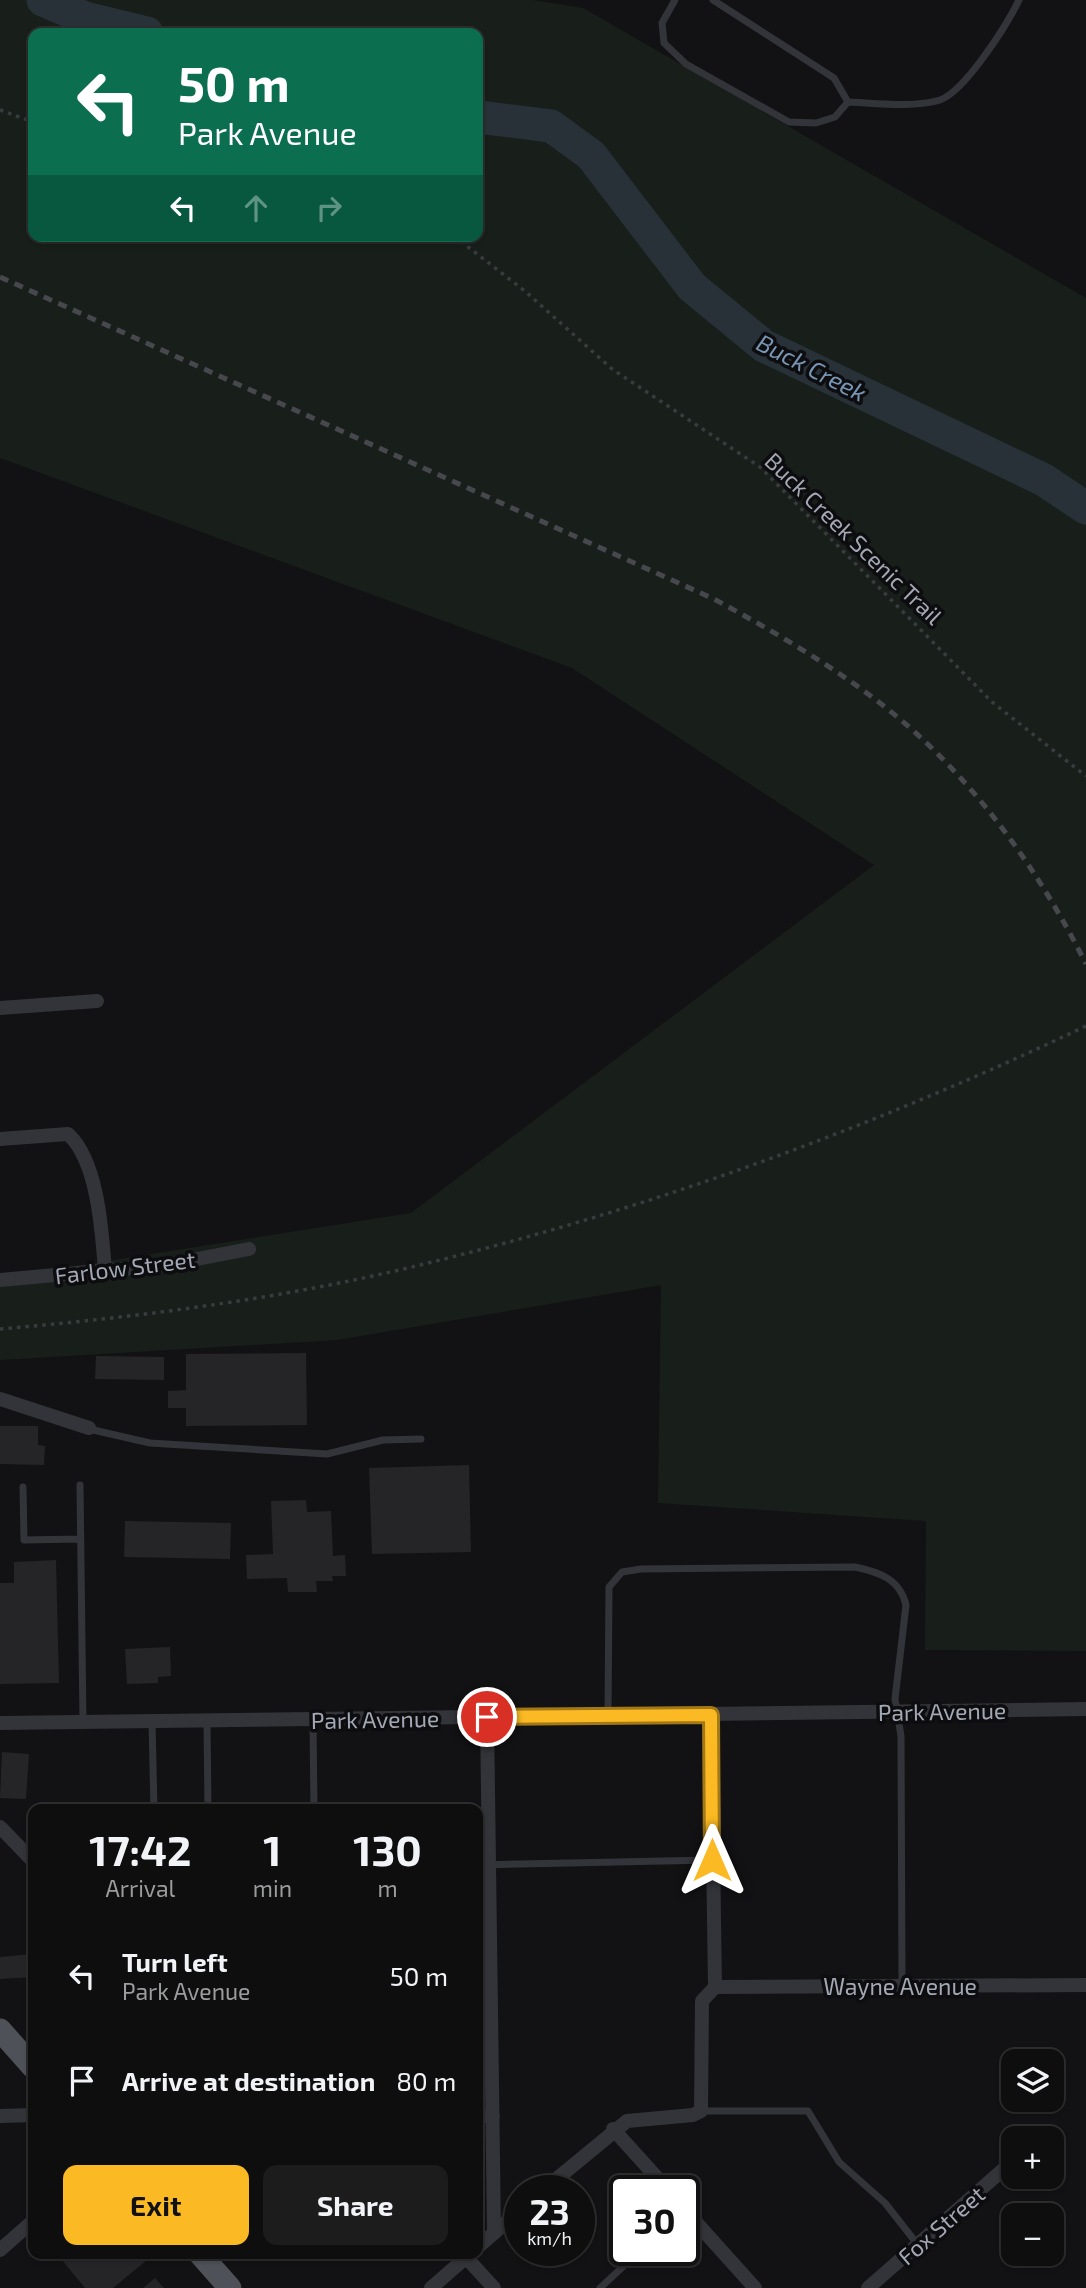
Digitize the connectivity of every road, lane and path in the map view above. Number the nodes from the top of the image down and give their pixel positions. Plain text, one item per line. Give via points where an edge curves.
1 (675, 0) edge
2 (713, 0) edge
3 (1019, 0) edge
4 (848, 102) junction
5 (0, 110) edge
6 (28, 120) edge
7 (462, 242) edge
8 (1086, 776) edge
9 (97, 1001) dead end
10 (0, 1008) edge
11 (1086, 1026) edge
12 (0, 1139) edge
13 (249, 1249) dead end
14 (105, 1271) junction
15 (0, 1280) edge
16 (0, 1329) edge
17 (0, 1399) edge
18 (89, 1428) joint
19 (421, 1439) dead end
20 (80, 1485) dead end
21 (23, 1487) dead end
22 (80, 1539) junction
23 (1086, 1709) edge
24 (899, 1712) junction
25 (711, 1715) junction
26 (608, 1716) junction
27 (487, 1717) junction
28 (313, 1720) junction
29 (208, 1721) junction
30 (83, 1722) junction
31 (152, 1722) junction
32 (0, 1723) edge
33 (154, 1804) edge
34 (208, 1804) edge
35 (314, 1804) edge
36 (0, 1827) edge
37 (28, 1856) edge
38 (712, 1860) junction
39 (483, 1864) edge
40 (1086, 1984) edge
41 (902, 1986) junction
42 (715, 1987) junction
43 (0, 2029) edge
44 (28, 2061) edge
45 (701, 2111) junction
46 (28, 2115) edge
47 (0, 2116) edge
48 (485, 2116) edge
49 (614, 2129) junction
50 (1001, 2172) edge
51 (561, 2175) edge
52 (655, 2175) edge
53 (504, 2224) edge
54 (28, 2225) edge
55 (700, 2227) edge
56 (494, 2232) junction
57 (483, 2242) edge
58 (918, 2245) junction
59 (0, 2250) edge
60 (204, 2259) edge
61 (463, 2259) edge
62 (470, 2259) edge
63 (624, 2266) edge
64 (230, 2288) edge
65 (431, 2288) edge
66 (494, 2288) edge
67 (600, 2288) edge
68 (755, 2288) edge
69 (868, 2288) edge

1 - 4 lane via 662,23 664,43 686,64 789,122 816,123 835,117
2 - 4 lane via 834,78
3 - 4 lane via 984,60 941,100
5 - 6 path
7 - 8 path, Buck Creek Scenic Trail via 612,369 760,467 992,702
9 - 10 street
11 - 16 path via 889,1115 744,1169 416,1266 124,1318
12 - 14 street via 68,1135 78,1143 89,1168
13 - 14 street, Farlow Street
14 - 15 street, Farlow Street
17 - 18 street
18 - 19 lane via 150,1443 327,1454 383,1440
20 - 22 lane
21 - 22 lane via 24,1540
22 - 30 lane
23 - 24 street, Park Avenue
24 - 25 street, Park Avenue
24 - 26 lane via 895,1699 906,1605 903,1593 873,1571 806,1566 640,1569 614,1578 608,1600
24 - 41 lane
25 - 26 street, Park Avenue
25 - 38 street
26 - 27 street, Park Avenue
27 - 28 street, Park Avenue
27 - 39 street
28 - 29 street, Park Avenue
28 - 35 lane
29 - 31 street, Park Avenue
29 - 34 lane
30 - 31 street, Park Avenue
30 - 32 street, Park Avenue
31 - 33 lane
36 - 37 street
38 - 39 lane
38 - 42 street
39 - 48 street
40 - 41 street, Wayne Avenue
41 - 42 street, Wayne Avenue
42 - 45 street via 702,2001
43 - 44 main road
45 - 49 street via 636,2118
45 - 58 lane via 808,2111 839,2162 885,2203
46 - 47 street
48 - 56 street
49 - 51 street
49 - 52 street
50 - 58 street, Fox Street
53 - 56 street
54 - 59 street
55 - 68 street
56 - 57 street
58 - 69 street, Fox Street
60 - 64 main road
61 - 65 street
62 - 66 street
63 - 67 lane

